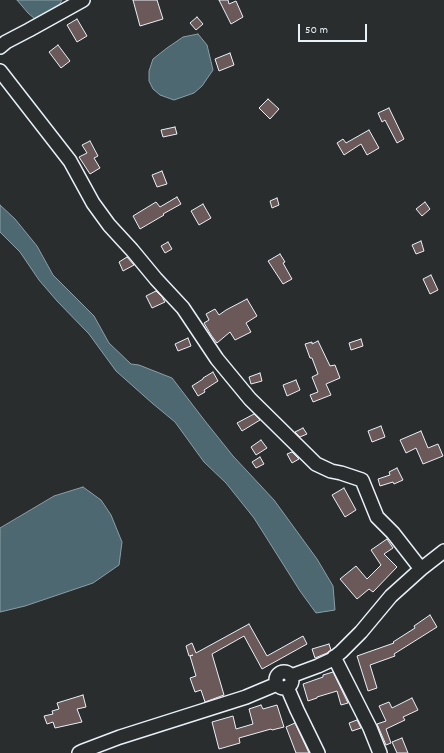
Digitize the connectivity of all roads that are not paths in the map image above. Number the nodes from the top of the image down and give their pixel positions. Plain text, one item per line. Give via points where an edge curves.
1 (83, 0) edge
2 (0, 47) edge
3 (2, 77) edge
4 (444, 551) edge
5 (421, 569) junction
6 (334, 657) junction
7 (285, 682) junction
8 (79, 753) edge
9 (318, 753) edge
10 (380, 753) edge

1 - 2 street
3 - 5 street via 70,162 93,203 109,225 183,308 217,359 250,399 316,464 362,480 378,517
4 - 5 street
5 - 6 street via 391,596 361,632
6 - 7 street
6 - 10 street
7 - 8 street
7 - 9 street

